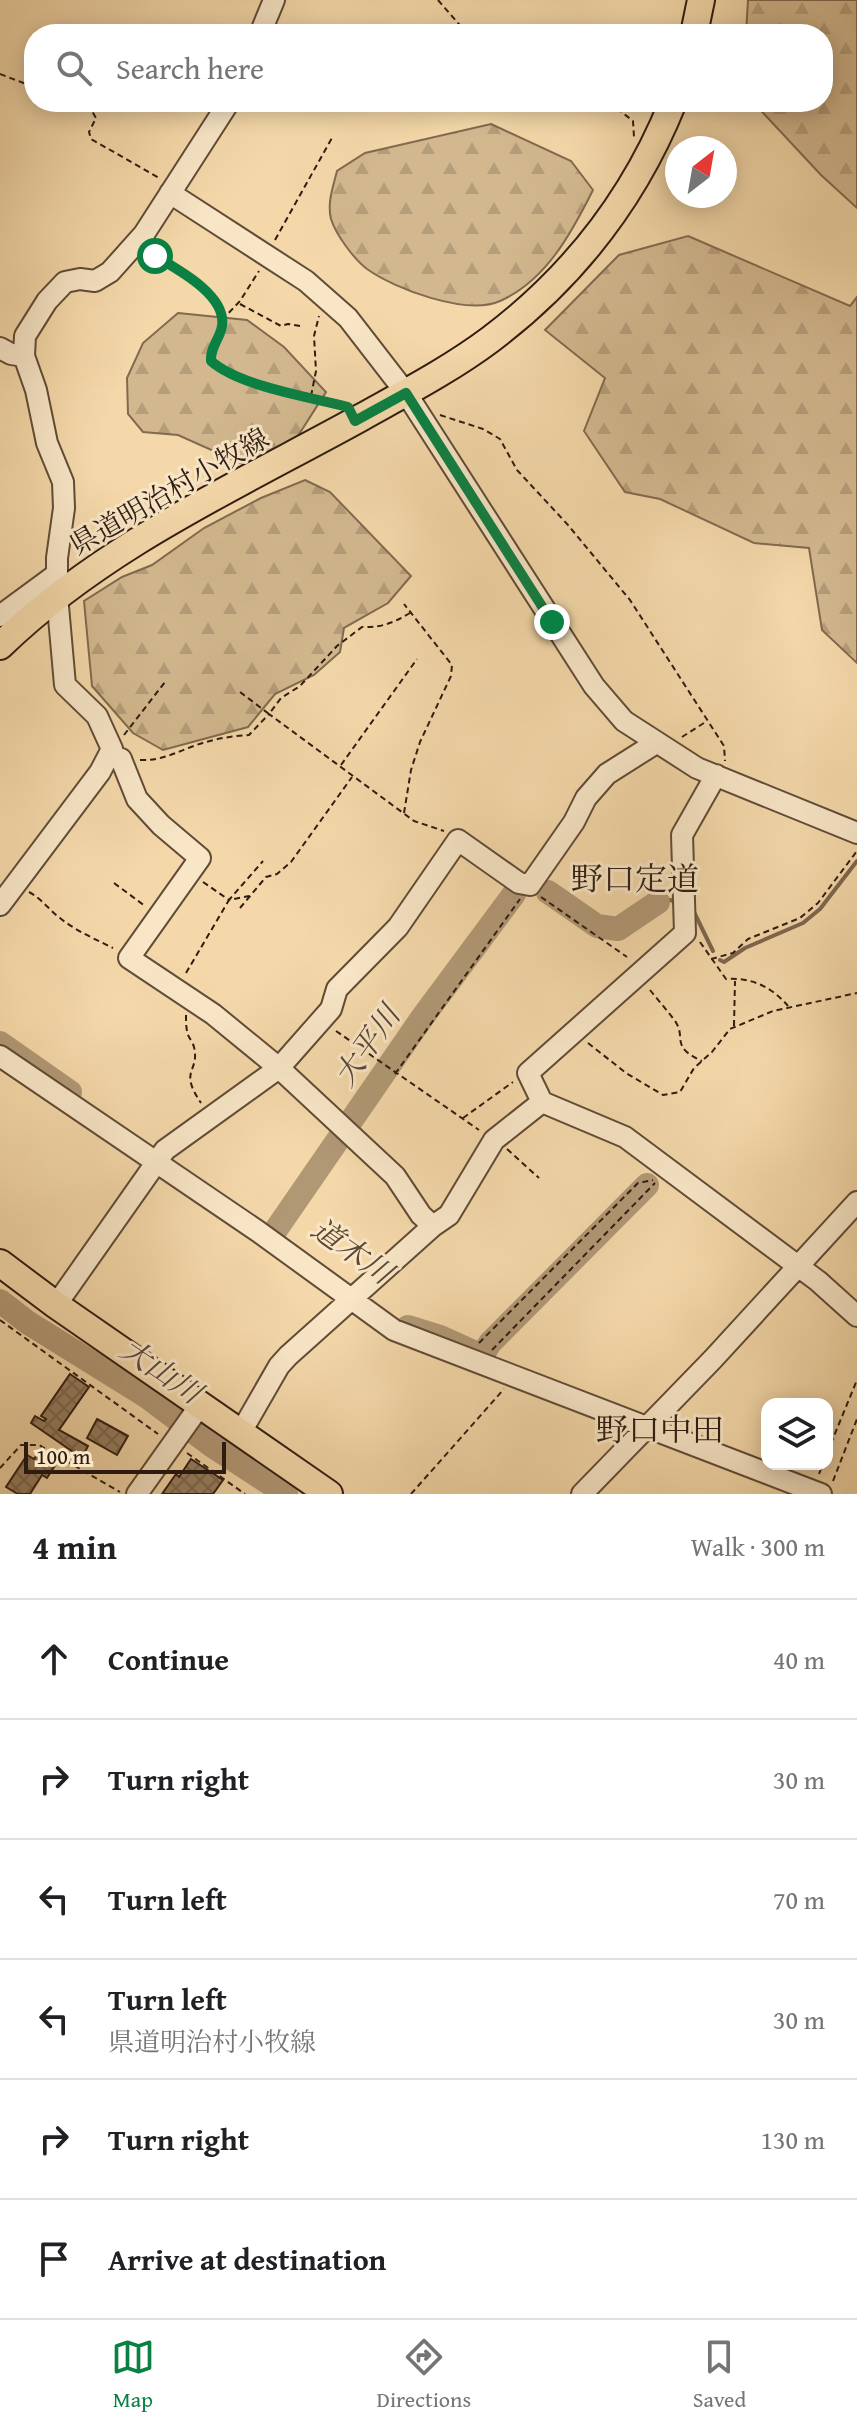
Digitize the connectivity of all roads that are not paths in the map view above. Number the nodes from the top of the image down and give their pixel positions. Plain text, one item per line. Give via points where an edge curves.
1 (274, 0) edge
2 (701, 0) edge
3 (264, 24) edge
4 (696, 24) edge
5 (223, 112) edge
6 (669, 112) edge
7 (172, 190) junction
8 (0, 348) edge
9 (24, 356) junction
10 (406, 393) junction
11 (57, 585) junction
12 (0, 616) edge
13 (0, 646) edge
14 (663, 748) junction
15 (114, 754) junction
16 (717, 776) junction
17 (857, 833) edge
18 (0, 905) edge
19 (0, 1056) edge
20 (279, 1068) junction
21 (542, 1102) junction
22 (160, 1157) junction
23 (857, 1202) edge
24 (433, 1226) junction
25 (0, 1263) edge
26 (798, 1268) junction
27 (350, 1300) junction
28 (56, 1305) junction
29 (857, 1316) edge
30 (198, 1407) junction
31 (647, 1428) junction
32 (241, 1432) junction
33 (827, 1488) edge
34 (137, 1494) edge
35 (329, 1494) edge
36 (582, 1494) edge

1 - 3 street
2 - 4 main road
5 - 7 street
6 - 10 main road, 県道明治村小牧線 via 629,191 568,269 491,339
7 - 9 street via 110,272 95,281 65,282 47,301 25,336
7 - 10 street via 306,281 348,318
8 - 9 street
9 - 11 street via 63,482
10 - 11 main road, 県道明治村小牧線
10 - 14 street via 594,686 624,721
11 - 12 street
11 - 13 main road, 県道明治村小牧線
11 - 15 street via 65,685 97,716
14 - 16 street
14 - 20 street via 607,774 530,885 519,883 458,840 398,927 337,989 331,1009
15 - 18 street
15 - 20 street via 137,799 200,858 129,957 213,1014
16 - 17 street
16 - 21 street via 682,835 685,933 528,1073
19 - 22 street
20 - 22 street
20 - 24 street via 395,1176
21 - 24 street via 494,1140 449,1215
21 - 26 street via 625,1137
22 - 27 street
22 - 28 street
23 - 26 street
24 - 27 street
25 - 28 main road
26 - 29 street
26 - 31 street
27 - 31 street via 394,1330 478,1356
27 - 32 street via 279,1366
28 - 30 main road
30 - 32 main road
30 - 34 street
31 - 33 street
31 - 36 street
32 - 35 main road

